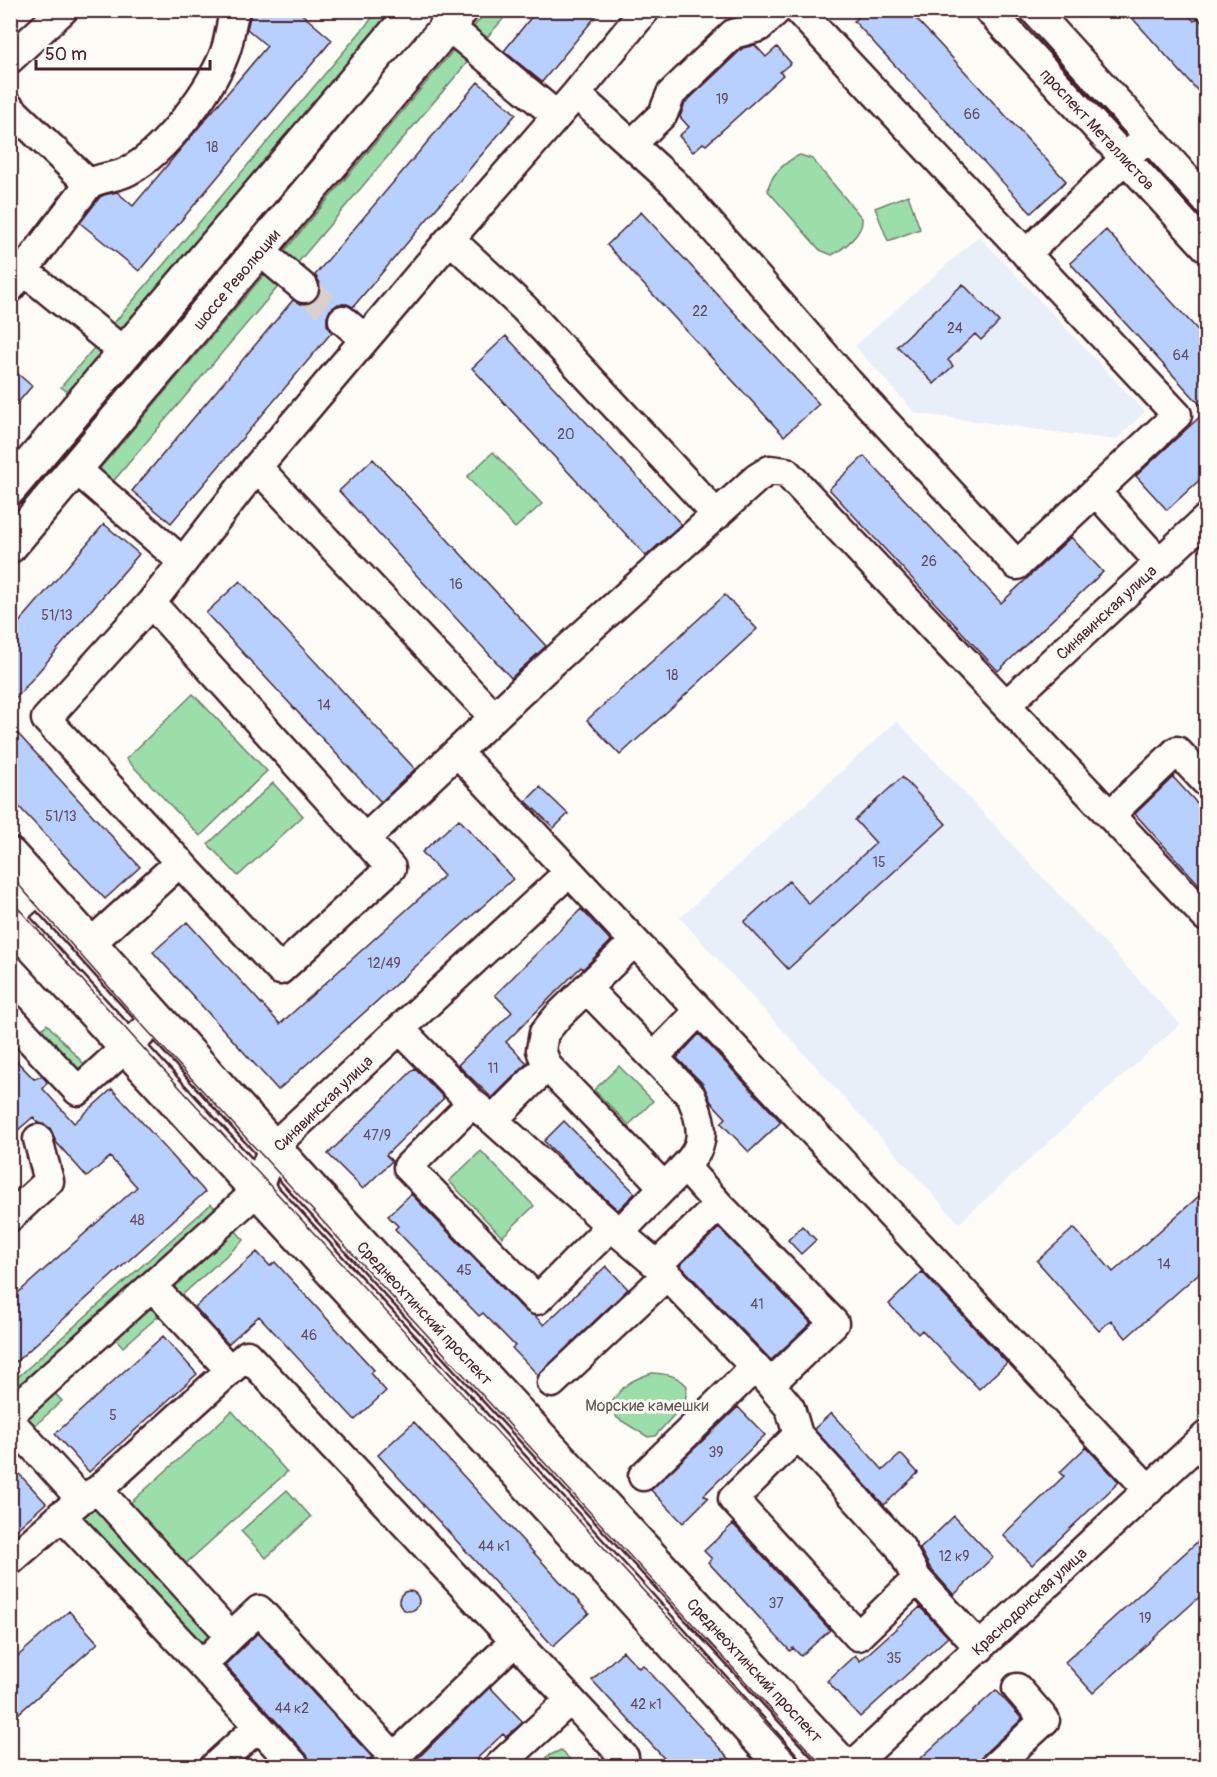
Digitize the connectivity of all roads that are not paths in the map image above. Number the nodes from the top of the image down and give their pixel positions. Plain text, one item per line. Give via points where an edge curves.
1 (63, 10) edge
2 (236, 10) edge
3 (415, 10) edge
4 (645, 10) edge
5 (777, 10) edge
6 (989, 10) edge
7 (1034, 10) edge
8 (809, 14) edge
9 (454, 18) edge
10 (10, 58) edge
11 (576, 94) junction
12 (10, 108) edge
13 (557, 116) junction
14 (1149, 136) junction
15 (631, 145) junction
16 (1125, 158) junction
17 (89, 184) junction
18 (1206, 200) edge
19 (450, 239) junction
20 (1206, 248) edge
21 (260, 251) junction
22 (1026, 254) junction
23 (17, 279) edge
24 (304, 288) tunnel mouth
25 (342, 320) tunnel mouth
26 (365, 339) junction
27 (125, 353) junction
28 (256, 467) junction
29 (76, 469) junction
30 (10, 488) edge
31 (1096, 492) junction
32 (717, 515) junction
33 (1206, 519) edge
34 (10, 546) edge
35 (183, 562) junction
36 (1160, 562) junction
37 (151, 603) junction
38 (1006, 705) junction
39 (494, 717) junction
40 (457, 752) junction
41 (1206, 782) edge
42 (1110, 815) junction
43 (364, 839) junction
44 (10, 855) edge
45 (180, 862) junction
46 (569, 872) junction
47 (40, 888) junction
48 (10, 915) edge
49 (1206, 917) edge
50 (10, 921) edge
51 (634, 942) junction
52 (90, 944) junction
53 (586, 988) junction
54 (699, 1011) junction
55 (10, 1018) edge
56 (157, 1019) junction
57 (400, 1029) junction
58 (126, 1047) junction
59 (654, 1057) junction
60 (547, 1065) junction
61 (483, 1112) junction
62 (38, 1139) dead end
63 (273, 1147) junction
64 (685, 1167) junction
65 (664, 1187) junction
66 (257, 1191) junction
67 (719, 1205) junction
68 (14, 1208) edge
69 (615, 1230) junction
70 (662, 1270) junction
71 (152, 1286) junction
72 (230, 1370) junction
73 (763, 1376) junction
74 (552, 1383) dead end
75 (10, 1414) edge
76 (10, 1420) edge
77 (798, 1435) junction
78 (1206, 1436) edge
79 (643, 1476) dead end
80 (1149, 1490) junction
81 (80, 1501) junction
82 (10, 1561) edge
83 (917, 1579) junction
84 (231, 1636) junction
85 (515, 1641) junction
86 (980, 1648) junction
87 (202, 1665) junction
88 (1017, 1688) dead end
89 (570, 1700) junction
90 (258, 1727) junction
91 (390, 1762) edge
92 (215, 1767) edge
93 (295, 1767) edge
94 (499, 1767) edge
95 (625, 1767) edge
96 (783, 1767) edge
97 (844, 1767) edge
98 (852, 1767) edge
99 (995, 1767) edge

1 - 10 street
2 - 17 street via 216,71 191,111 157,151 127,172
3 - 27 main road
4 - 11 street
5 - 15 street via 759,27 733,34 671,93 663,114
6 - 16 street, проспект Металлистов
7 - 14 street, проспект Металлистов
8 - 22 street
9 - 13 street
9 - 21 main road, шоссе Революции
11 - 13 street
11 - 15 street
12 - 17 street
13 - 19 street
14 - 16 street
14 - 18 street, проспект Металлистов
15 - 31 street via 674,183 848,382 1017,565
16 - 20 street, проспект Металлистов
16 - 22 street
17 - 23 street
19 - 26 street
19 - 32 street via 524,308
21 - 24 street
21 - 29 main road, шоссе Революции
22 - 31 street via 1177,415
23 - 27 street
25 - 26 street
26 - 28 street
27 - 30 main road
28 - 35 street
28 - 39 street
29 - 34 main road, шоссе Революции
29 - 35 street
31 - 36 street
32 - 38 street via 757,478 771,470 786,472
32 - 39 street
33 - 36 street, Синявинская улица
35 - 37 street
36 - 38 street, Синявинская улица
37 - 43 street
37 - 45 street via 46,719
38 - 42 street
39 - 40 street
40 - 43 street
40 - 46 street
41 - 42 street via 1177,751
42 - 49 street
43 - 45 street via 391,868 280,970
44 - 47 main road, Среднеохтинский проспект
45 - 52 street
46 - 51 street
46 - 57 street, Синявинская улица
47 - 48 street
47 - 52 main road, Среднеохтинский проспект
50 - 58 main road
51 - 53 street
51 - 54 street
52 - 56 main road, Среднеохтинский проспект
53 - 59 street
53 - 60 street via 544,1033 541,1050
54 - 59 street
54 - 80 street
55 - 58 street via 78,1091
56 - 58 street
56 - 63 main road, Среднеохтинский проспект
57 - 61 street
57 - 63 street, Синявинская улица
58 - 66 main road
59 - 64 street via 691,1096 699,1116 702,1136 698,1151
60 - 61 street
60 - 65 street
61 - 69 street
61 - 69 street via 408,1167 537,1300
62 - 68 street via 49,1181
63 - 66 street, Синявинская улица
63 - 97 main road, Среднеохтинский проспект
64 - 65 street
64 - 67 street
65 - 69 street
66 - 71 street, Синявинская улица
66 - 96 main road
67 - 70 street
67 - 73 street via 834,1323
69 - 70 street
70 - 73 street
70 - 74 street
71 - 72 street
71 - 75 street, Синявинская улица
72 - 81 street
72 - 85 street via 247,1355
73 - 77 street via 790,1408
73 - 79 street
76 - 81 street
77 - 83 street via 900,1547
77 - 83 street via 733,1499 858,1636
78 - 80 street, Краснодонская улица
80 - 86 street, Краснодонская улица
81 - 82 street
81 - 84 street
81 - 87 street
83 - 86 street
84 - 87 street
84 - 91 street via 259,1610
85 - 89 street
85 - 91 street
86 - 98 street, Краснодонская улица
87 - 90 street
88 - 99 street via 1046,1720
89 - 94 street
89 - 95 street via 624,1757
90 - 92 street
90 - 93 street

